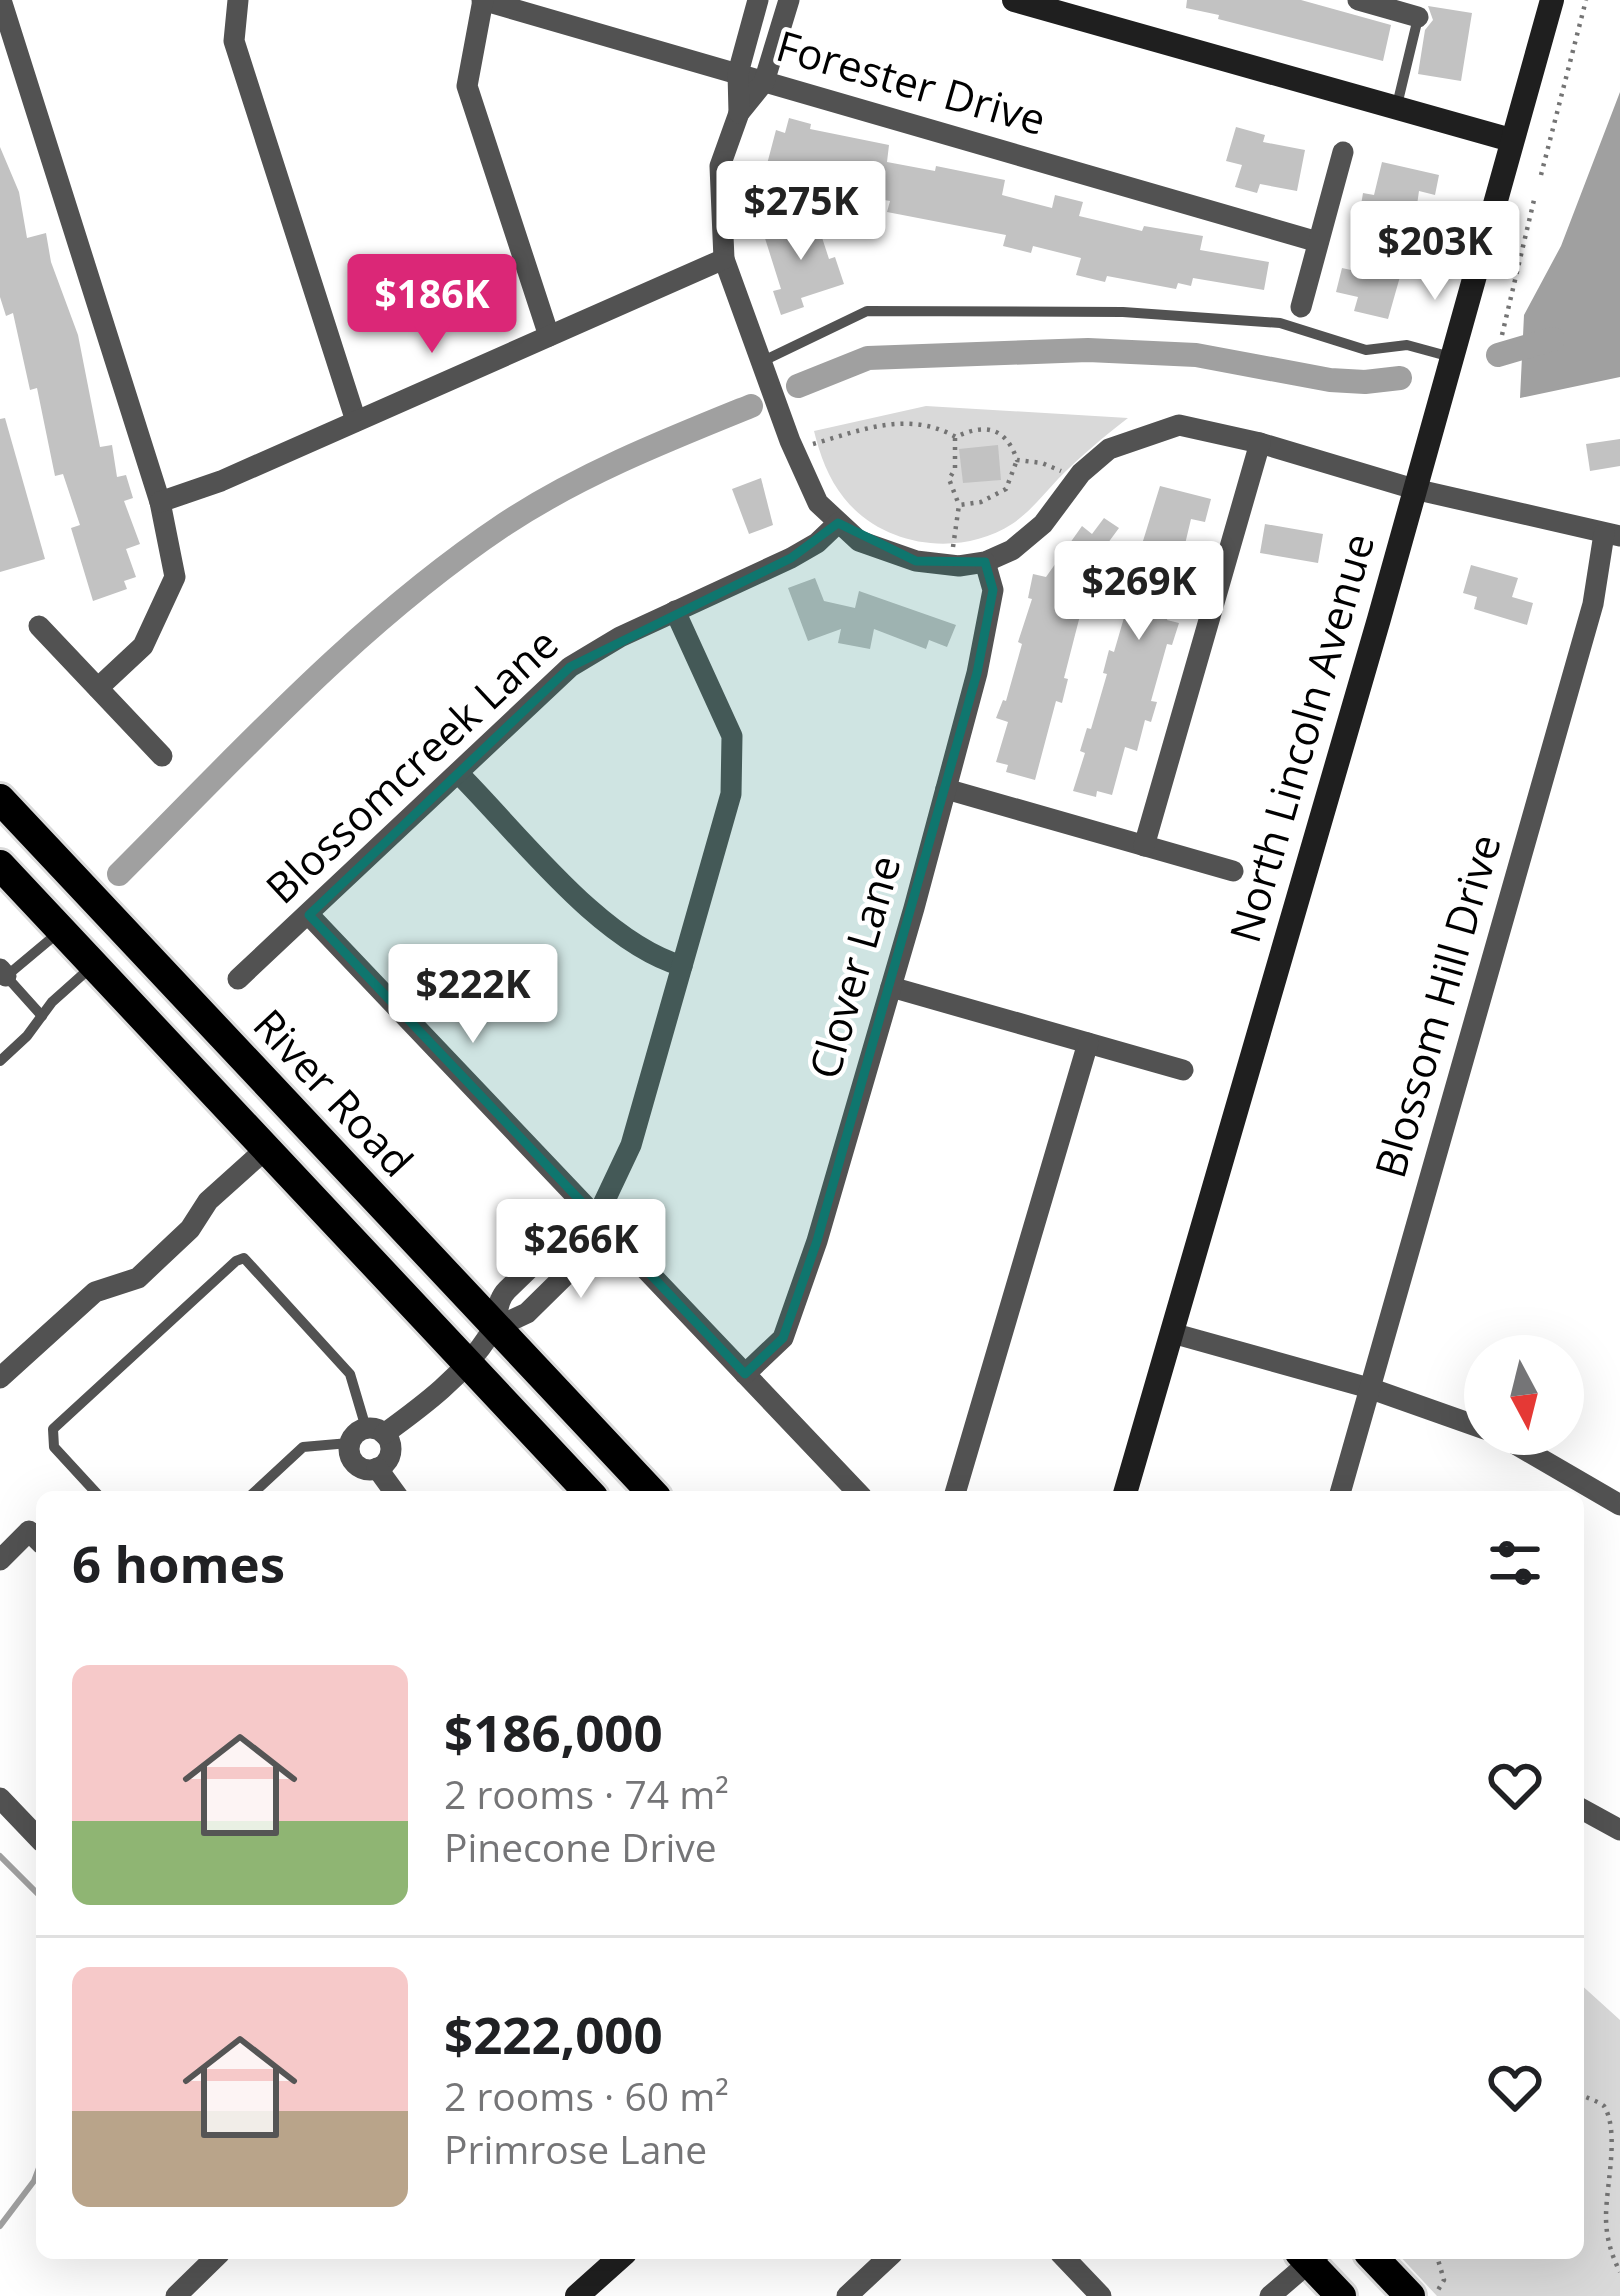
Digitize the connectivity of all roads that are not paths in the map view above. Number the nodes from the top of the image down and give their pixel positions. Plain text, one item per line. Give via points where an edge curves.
1 (1, 0) edge
2 (238, 0) edge
3 (482, 0) edge
4 (758, 0) edge
5 (789, 0) edge
6 (1014, 0) edge
7 (1358, 0) edge
8 (1552, 0) edge
9 (1418, 17) joint
10 (738, 73) junction
11 (764, 82) junction
12 (1396, 108) junction
13 (740, 113) junction
14 (1511, 140) junction
15 (1342, 152) dead end
16 (1318, 242) junction
17 (724, 259) junction
18 (1301, 307) dead end
19 (549, 336) junction
20 (1451, 357) junction
21 (761, 362) junction
22 (356, 421) junction
23 (1259, 442) junction
24 (1414, 489) junction
25 (160, 502) junction
26 (838, 523) junction
27 (1612, 535) edge
28 (985, 562) junction
29 (675, 611) junction
30 (39, 626) dead end
31 (98, 688) junction
32 (162, 756) dead end
33 (458, 773) junction
34 (946, 789) junction
35 (0, 799) edge
36 (1144, 845) junction
37 (0, 865) edge
38 (1233, 871) dead end
39 (309, 915) junction
40 (61, 930) junction
41 (94, 964) junction
42 (682, 966) junction
43 (2, 975) edge
44 (238, 979) dead end
45 (891, 987) junction
46 (42, 1016) junction
47 (1088, 1043) junction
48 (0, 1061) edge
49 (1183, 1070) dead end
50 (266, 1149) junction
51 (597, 1217) junction
52 (538, 1260) junction
53 (558, 1283) junction
54 (495, 1328) junction
55 (1172, 1333) junction
56 (468, 1364) junction
57 (745, 1374) junction
58 (0, 1378) edge
59 (1370, 1388) junction
60 (1464, 1422) edge
61 (366, 1435) junction
62 (1534, 1455) edge
63 (377, 1468) junction
64 (94, 1491) edge
65 (255, 1491) edge
66 (394, 1491) edge
67 (587, 1491) edge
68 (650, 1491) edge
69 (856, 1491) edge
70 (956, 1491) edge
71 (1126, 1491) edge
72 (1342, 1491) edge
73 (1620, 1505) edge
74 (35, 1537) edge
75 (0, 1560) edge
76 (0, 1798) edge
77 (1584, 1810) edge
78 (1620, 1830) edge
79 (36, 1836) edge
80 (214, 2259) edge
81 (618, 2259) edge
82 (887, 2259) edge
83 (1066, 2259) edge
84 (1306, 2259) edge
85 (1311, 2259) edge
86 (1377, 2259) edge
87 (1424, 2293) edge
88 (178, 2295) edge
89 (578, 2296) edge
90 (847, 2296) edge
91 (1101, 2296) edge
92 (1270, 2296) edge
93 (1341, 2296) edge

1 - 25 street
2 - 22 street via 234,41
3 - 10 street, Forester Drive
3 - 19 street via 467,86
4 - 10 street
5 - 11 street
6 - 12 main road
7 - 9 street
8 - 14 main road, North Lincoln Avenue
9 - 12 lane
10 - 11 street, Forester Drive
10 - 13 street
11 - 13 street
11 - 16 street, Forester Drive
12 - 14 main road
13 - 17 street via 720,166
14 - 20 main road, North Lincoln Avenue
15 - 16 street
16 - 18 street
17 - 19 street
17 - 21 street
19 - 22 street
20 - 21 lane via 1407,346 1366,350 1280,323 1123,312 867,311
20 - 24 main road, North Lincoln Avenue
21 - 26 street via 795,455 818,503
22 - 25 street
23 - 24 street
23 - 28 street via 1179,425 1109,449 1043,524
23 - 36 street
24 - 27 street
24 - 55 main road, North Lincoln Avenue
25 - 31 street via 175,577 143,646
26 - 28 street via 859,541 916,561
26 - 29 street, Blossomcreek Lane via 791,558
27 - 59 street, Blossom Hill Drive
28 - 34 street, Clover Lane via 993,590
29 - 33 street, Blossomcreek Lane via 570,668
29 - 42 street via 732,736 731,794
30 - 31 street
31 - 32 street
33 - 39 street, Blossomcreek Lane
33 - 42 street via 611,931
34 - 36 street
34 - 45 street, Clover Lane
35 - 54 main road, River Road
36 - 38 street
37 - 40 main road, River Road
39 - 44 street, Blossomcreek Lane
39 - 51 street
40 - 41 main road, River Road
40 - 43 lane
41 - 46 lane
41 - 50 main road, River Road
42 - 51 street via 632,1145
43 - 46 lane
45 - 47 street
45 - 57 street, Clover Lane via 794,1313 783,1337
46 - 48 lane
47 - 49 street
47 - 70 street
50 - 56 main road, River Road
50 - 58 street via 138,1279 95,1292
51 - 52 street
51 - 53 street via 590,1251
51 - 57 street
52 - 53 lane
52 - 54 street via 499,1299
53 - 54 street via 527,1313
54 - 56 street
54 - 68 main road, River Road
55 - 59 street
55 - 71 main road, North Lincoln Avenue
56 - 61 street
56 - 67 main road, River Road
57 - 69 street
59 - 60 street
59 - 72 street, Blossom Hill Drive
61 - 63 street via 391,1454
61 - 63 street via 348,1450 355,1464
61 - 64 lane via 350,1374 244,1258 53,1429 54,1447
61 - 65 lane via 303,1447
62 - 73 street
63 - 66 street
74 - 75 street
76 - 79 street
77 - 78 street
80 - 88 street
81 - 89 main road
82 - 90 street
83 - 91 street
84 - 92 street
85 - 93 main road
86 - 87 main road

